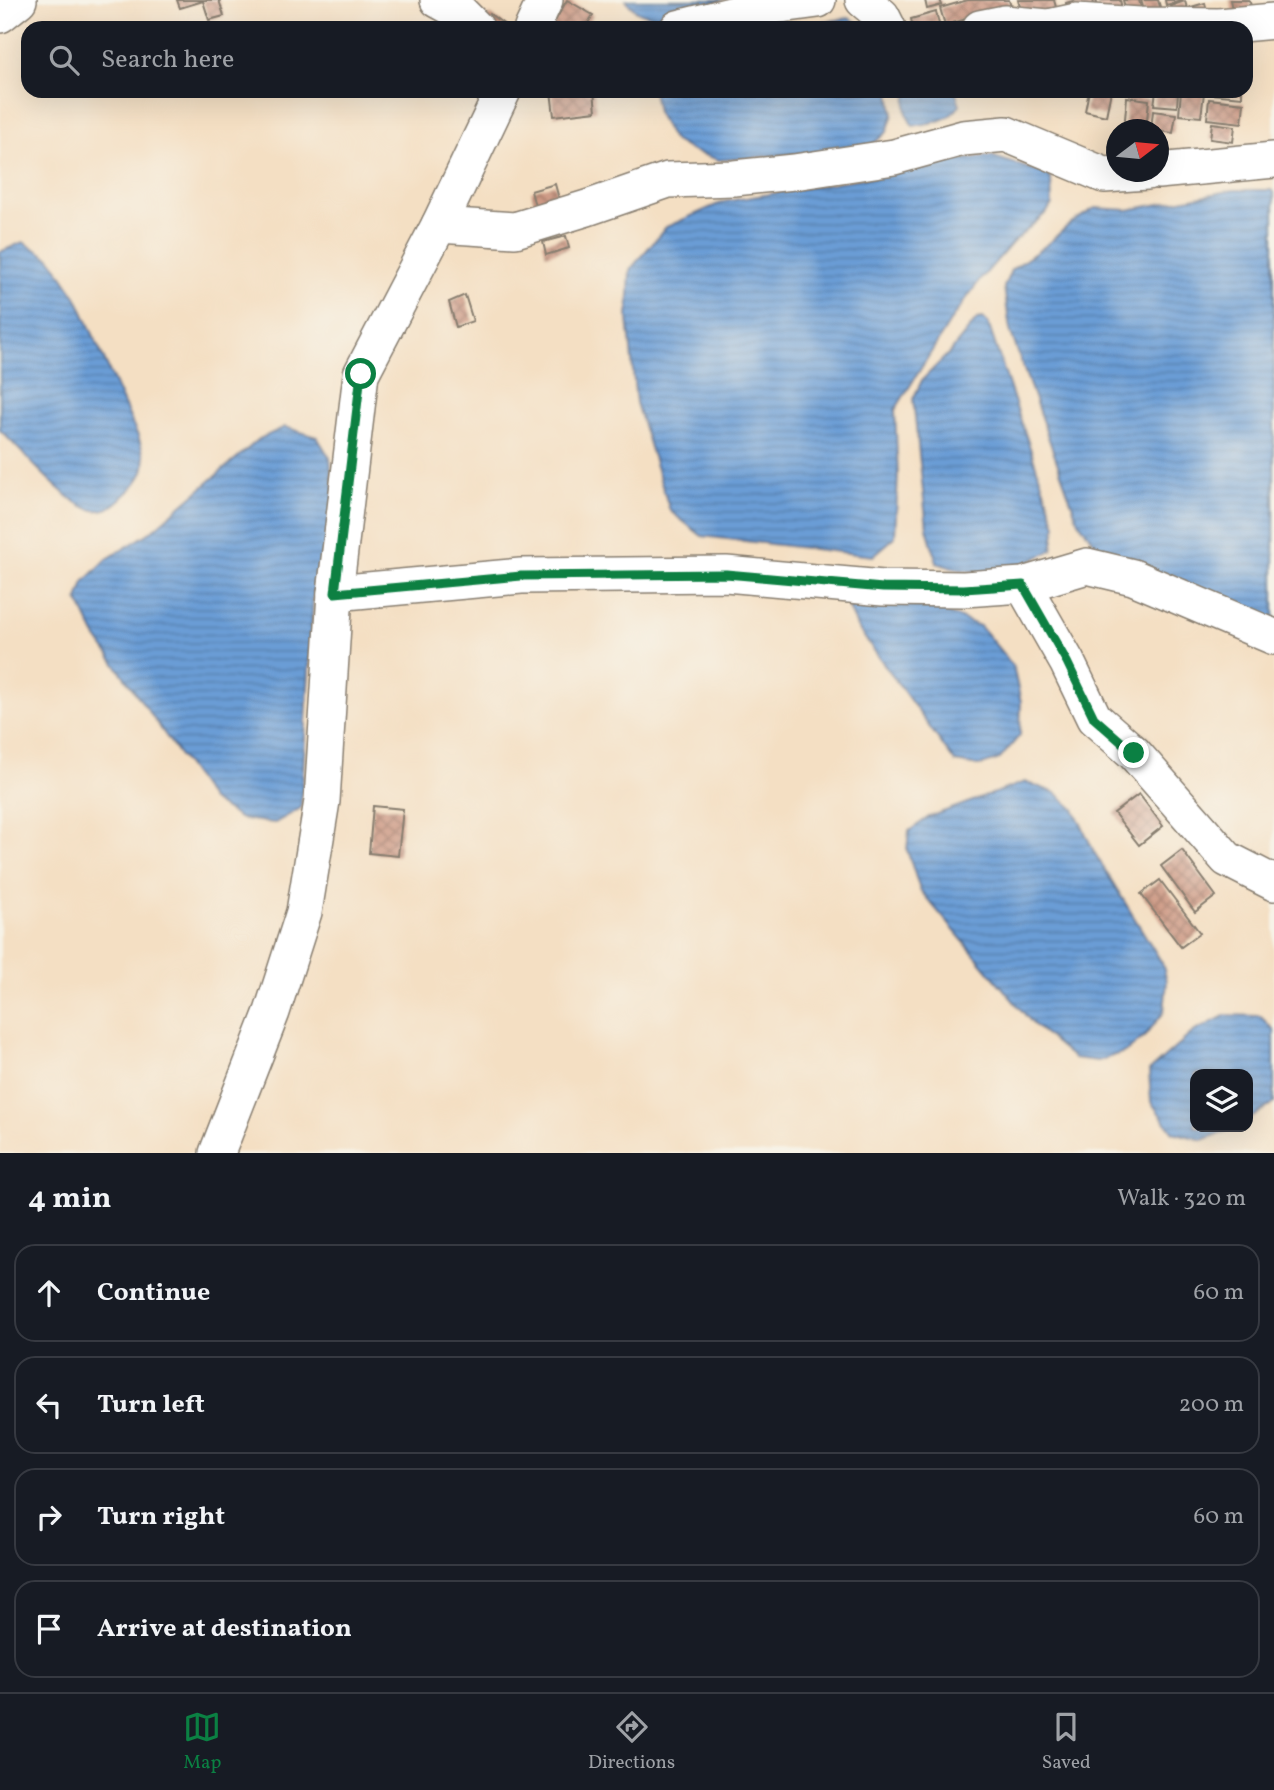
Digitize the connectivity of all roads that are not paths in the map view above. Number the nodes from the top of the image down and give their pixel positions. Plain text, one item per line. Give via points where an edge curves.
1 (19, 0) edge
2 (438, 0) edge
3 (545, 0) edge
4 (818, 0) edge
5 (863, 0) edge
6 (0, 15) edge
7 (469, 21) edge
8 (535, 21) edge
9 (706, 21) edge
10 (884, 21) edge
11 (1253, 26) edge
12 (1273, 26) edge
13 (500, 98) edge
14 (1274, 160) edge
15 (1169, 170) edge
16 (1106, 175) edge
17 (439, 225) junction
18 (1023, 585) junction
19 (335, 593) junction
20 (1274, 637) edge
21 (1274, 883) edge
22 (217, 1153) edge

1 - 6 street
2 - 7 street
3 - 8 street
4 - 9 street
5 - 10 street
11 - 12 street
13 - 17 street
14 - 15 street
16 - 17 street via 1006,134 962,138 894,157 794,172 668,180 515,230
17 - 19 street via 361,374
18 - 19 street via 883,588 726,574 534,576
18 - 20 street via 1087,566 1133,577
18 - 21 street via 1094,718 1134,753 1227,859
19 - 22 street via 322,801 304,912 272,1012

